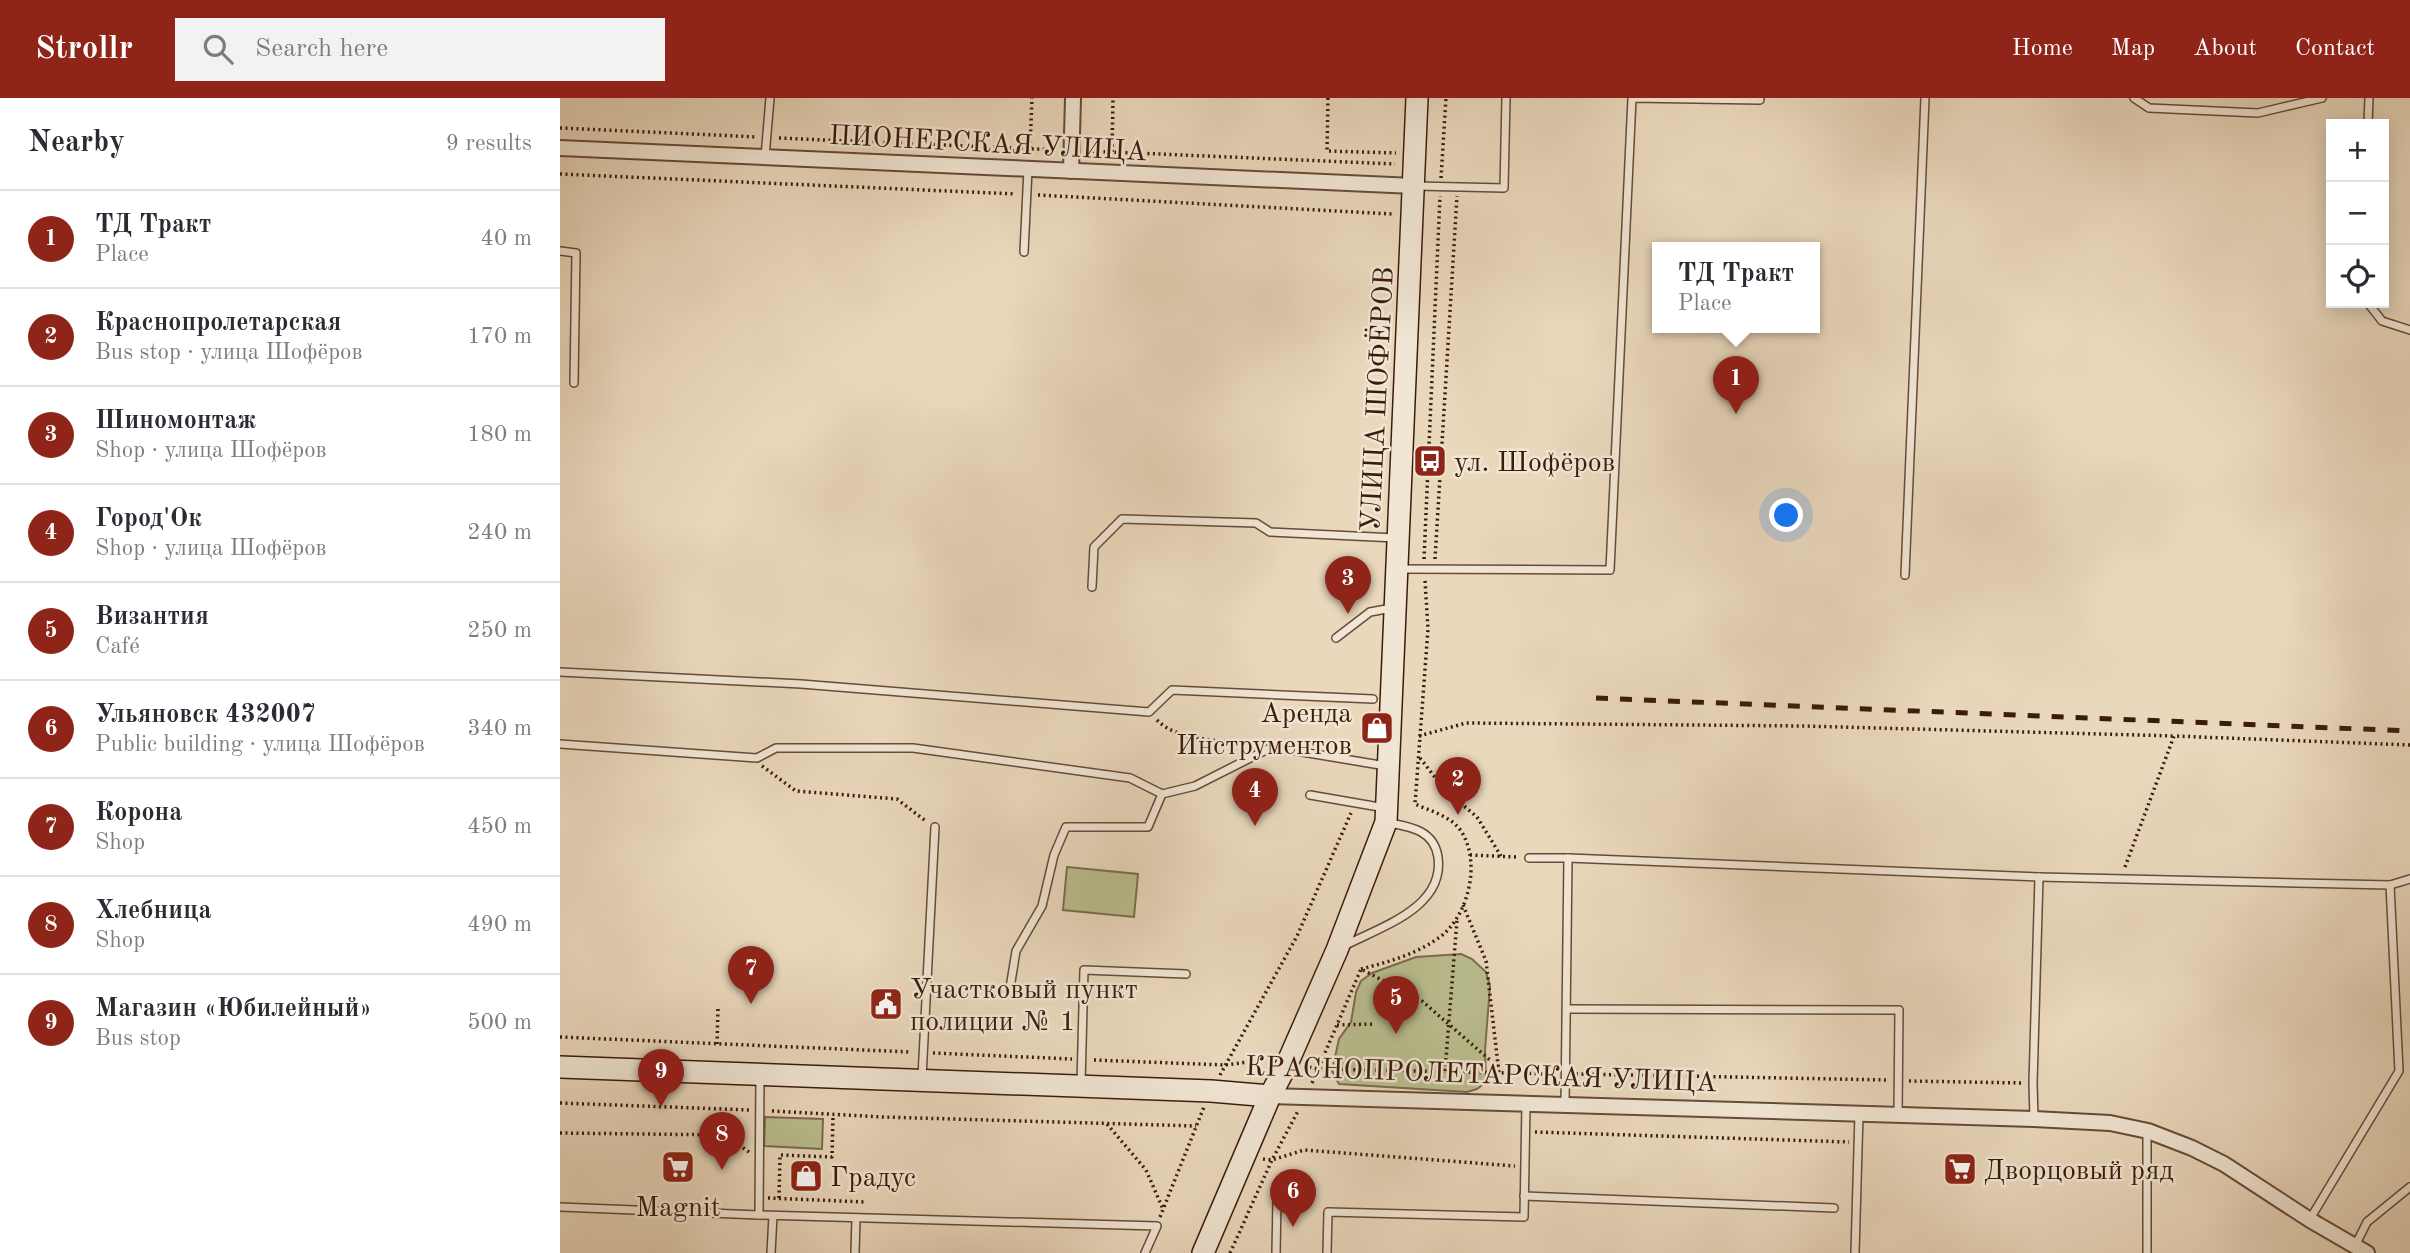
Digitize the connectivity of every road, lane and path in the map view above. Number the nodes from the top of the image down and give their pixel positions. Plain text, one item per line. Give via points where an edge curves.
1 (770, 98) edge
2 (1032, 98) edge
3 (1073, 98) edge
4 (1112, 98) edge
5 (1328, 98) edge
6 (1417, 98) edge
7 (1446, 98) edge
8 (1506, 98) edge
9 (1925, 98) edge
10 (2134, 98) edge
11 (2322, 98) edge
12 (2370, 98) edge
13 (1760, 100) dead end
14 (2368, 119) edge
15 (560, 128) edge
16 (766, 137) junction
17 (560, 148) edge
18 (1030, 148) junction
19 (1072, 150) junction
20 (1112, 152) junction
21 (1396, 153) dead end
22 (765, 157) junction
23 (1395, 164) dead end
24 (1028, 169) junction
25 (1071, 171) junction
26 (560, 174) edge
27 (1414, 186) junction
28 (1441, 186) junction
29 (1457, 187) junction
30 (1027, 195) junction
31 (1392, 214) dead end
32 (560, 251) edge
33 (1024, 252) dead end
34 (2372, 308) edge
35 (2410, 330) edge
36 (574, 383) dead end
37 (1397, 538) junction
38 (1396, 569) junction
39 (1424, 569) junction
40 (1435, 569) junction
41 (1905, 575) dead end
42 (1092, 587) dead end
43 (1395, 608) junction
44 (1336, 638) dead end
45 (560, 671) edge
46 (1373, 699) dead end
47 (1149, 712) junction
48 (1419, 736) junction
49 (2174, 736) junction
50 (560, 744) edge
51 (2410, 746) edge
52 (1272, 747) junction
53 (1418, 756) junction
54 (749, 757) junction
55 (1388, 766) junction
56 (1162, 794) junction
57 (1310, 794) dead end
58 (1355, 802) junction
59 (1415, 804) dead end
60 (1386, 816) junction
61 (935, 827) joint
62 (1470, 855) dead end
63 (1501, 856) junction
64 (1529, 858) joint
65 (1568, 858) junction
66 (2039, 877) junction
67 (2120, 879) junction
68 (2410, 879) edge
69 (2390, 885) junction
70 (1463, 904) dead end
71 (1457, 918) dead end
72 (1337, 950) junction
73 (1186, 974) dead end
74 (1010, 988) dead end
75 (718, 1009) dead end
76 (1567, 1009) junction
77 (1375, 1024) dead end
78 (1337, 1025) junction
79 (1449, 1025) junction
80 (560, 1037) edge
81 (717, 1044) junction
82 (924, 1053) junction
83 (1080, 1059) junction
84 (1263, 1060) dead end
85 (1225, 1065) junction
86 (1301, 1066) dead end
87 (560, 1067) edge
88 (1318, 1069) junction
89 (1499, 1070) junction
90 (1445, 1071) junction
91 (1566, 1074) junction
92 (760, 1075) junction
93 (1898, 1080) junction
94 (922, 1081) junction
95 (1312, 1083) dead end
96 (2033, 1083) junction
97 (1081, 1087) junction
98 (1270, 1096) junction
99 (560, 1103) edge
100 (1526, 1103) junction
101 (1565, 1105) junction
102 (761, 1111) junction
103 (1298, 1111) dead end
104 (1859, 1113) junction
105 (833, 1115) junction
106 (1898, 1115) junction
107 (2034, 1118) junction
108 (1107, 1123) junction
109 (2147, 1130) junction
110 (1525, 1132) junction
111 (560, 1133) edge
112 (1858, 1142) junction
113 (760, 1160) junction
114 (1272, 1160) junction
115 (1525, 1167) junction
116 (2410, 1188) edge
117 (1524, 1196) junction
118 (759, 1197) junction
119 (779, 1198) junction
120 (1277, 1200) dead end
121 (866, 1202) dead end
122 (560, 1207) edge
123 (1834, 1208) dead end
124 (1163, 1209) junction
125 (759, 1215) junction
126 (772, 1216) junction
127 (856, 1218) junction
128 (2310, 1220) junction
129 (1157, 1226) junction
130 (2361, 1249) edge
131 (771, 1253) edge
132 (855, 1253) edge
133 (1145, 1253) edge
134 (1202, 1253) edge
135 (1230, 1253) edge
136 (1276, 1253) edge
137 (1327, 1253) edge
138 (1855, 1253) edge
139 (2147, 1253) edge

1 - 16 lane
2 - 18 path
3 - 19 street
4 - 20 path
5 - 21 path via 1327,151
6 - 27 street, УЛИЦА ШОФЁРОВ
7 - 28 path
8 - 29 lane via 1504,188
9 - 41 lane
10 - 11 lane via 2149,108 2258,113
12 - 14 lane
13 - 40 lane via 1632,98 1610,570
15 - 16 path
16 - 18 path
16 - 22 lane
17 - 22 street, ПИОНЕРСКАЯ УЛИЦА
18 - 19 path
19 - 20 path
19 - 25 street
20 - 23 path
22 - 24 street, ПИОНЕРСКАЯ УЛИЦА
24 - 25 street, ПИОНЕРСКАЯ УЛИЦА
24 - 30 lane
25 - 27 street, ПИОНЕРСКАЯ УЛИЦА
26 - 30 path
27 - 28 lane
27 - 37 street, УЛИЦА ШОФЁРОВ
28 - 29 lane
28 - 39 path
29 - 40 path
30 - 31 path
30 - 33 lane
32 - 36 lane via 576,253
34 - 35 lane via 2382,321
37 - 38 street, УЛИЦА ШОФЁРОВ
37 - 42 lane via 1270,532 1256,523 1122,519 1094,547
38 - 39 lane
38 - 43 street, УЛИЦА ШОФЁРОВ
39 - 40 lane
39 - 48 path via 1428,629
43 - 44 lane via 1370,612
43 - 55 street, УЛИЦА ШОФЁРОВ
45 - 47 lane via 801,684
46 - 47 lane via 1172,690
47 - 52 path via 1177,733
48 - 49 path via 1466,723
48 - 53 path
49 - 51 path
49 - 67 path
50 - 54 lane
52 - 55 lane
52 - 56 lane via 1195,786
53 - 59 path
53 - 63 path via 1444,790 1477,817
54 - 56 lane via 776,748 913,748 1129,778
54 - 61 path via 796,791 897,799
55 - 60 street, УЛИЦА ШОФЁРОВ
56 - 74 lane via 1148,827 1066,827 1042,906 1016,950
57 - 58 lane
58 - 60 lane
58 - 85 path via 1297,936
60 - 72 street, УЛИЦА ШОФЁРОВ
60 - 72 lane via 1431,839 1438,859 1434,888 1413,911
61 - 82 lane
62 - 63 path
63 - 64 path
64 - 65 lane
65 - 66 lane
65 - 76 lane
66 - 67 lane
66 - 96 lane
67 - 69 lane
68 - 69 lane
69 - 128 lane via 2399,1071
70 - 89 path via 1486,961
71 - 79 path
72 - 98 street, УЛИЦА ШОФЁРОВ
73 - 83 lane via 1084,970
75 - 81 path
76 - 91 lane
76 - 93 lane via 1899,1010
77 - 78 path
78 - 79 path via 1361,969 1422,1001
78 - 88 path
79 - 89 path
79 - 90 path
80 - 81 path
81 - 82 path
82 - 83 path
82 - 94 lane
83 - 85 path
83 - 97 lane
84 - 85 path
86 - 88 path
87 - 92 street, КРАСНОПРОЛЕТАРСКАЯ УЛИЦА
88 - 90 path
88 - 95 path
89 - 90 path
89 - 91 path
91 - 93 path
91 - 101 lane
92 - 94 street, КРАСНОПРОЛЕТАРСКАЯ УЛИЦА
92 - 102 lane
93 - 96 path
93 - 106 lane
94 - 97 street, КРАСНОПРОЛЕТАРСКАЯ УЛИЦА
96 - 107 lane
97 - 98 street, КРАСНОПРОЛЕТАРСКАЯ УЛИЦА
98 - 100 street, КРАСНОПРОЛЕТАРСКАЯ УЛИЦА
98 - 134 street, УЛИЦА ШОФЁРОВ
99 - 102 path
100 - 101 street, КРАСНОПРОЛЕТАРСКАЯ УЛИЦА
100 - 110 lane
101 - 104 street, КРАСНОПРОЛЕТАРСКАЯ УЛИЦА
102 - 105 path
102 - 113 lane
103 - 114 path
104 - 106 street, КРАСНОПРОЛЕТАРСКАЯ УЛИЦА
104 - 112 lane
105 - 108 path
105 - 119 path via 832,1157 780,1155
106 - 107 street, КРАСНОПРОЛЕТАРСКАЯ УЛИЦА
107 - 109 street, КРАСНОПРОЛЕТАРСКАЯ УЛИЦА
108 - 124 path via 1146,1170
108 - 124 path via 1196,1126
109 - 128 street, КРАСНОПРОЛЕТАРСКАЯ УЛИЦА via 2224,1164
109 - 139 lane
110 - 112 path
110 - 115 lane
111 - 113 path via 725,1135
112 - 138 lane
113 - 118 lane
114 - 115 path via 1304,1150
114 - 135 path
115 - 117 lane
116 - 130 lane via 2367,1222
117 - 123 lane
117 - 137 lane via 1524,1217 1328,1212
118 - 119 path
118 - 125 lane
119 - 121 path
120 - 136 lane
122 - 125 lane
124 - 129 path
125 - 126 lane
126 - 127 lane
126 - 131 lane
127 - 129 lane
127 - 132 lane
128 - 130 street, КРАСНОПРОЛЕТАРСКАЯ УЛИЦА
129 - 133 lane

